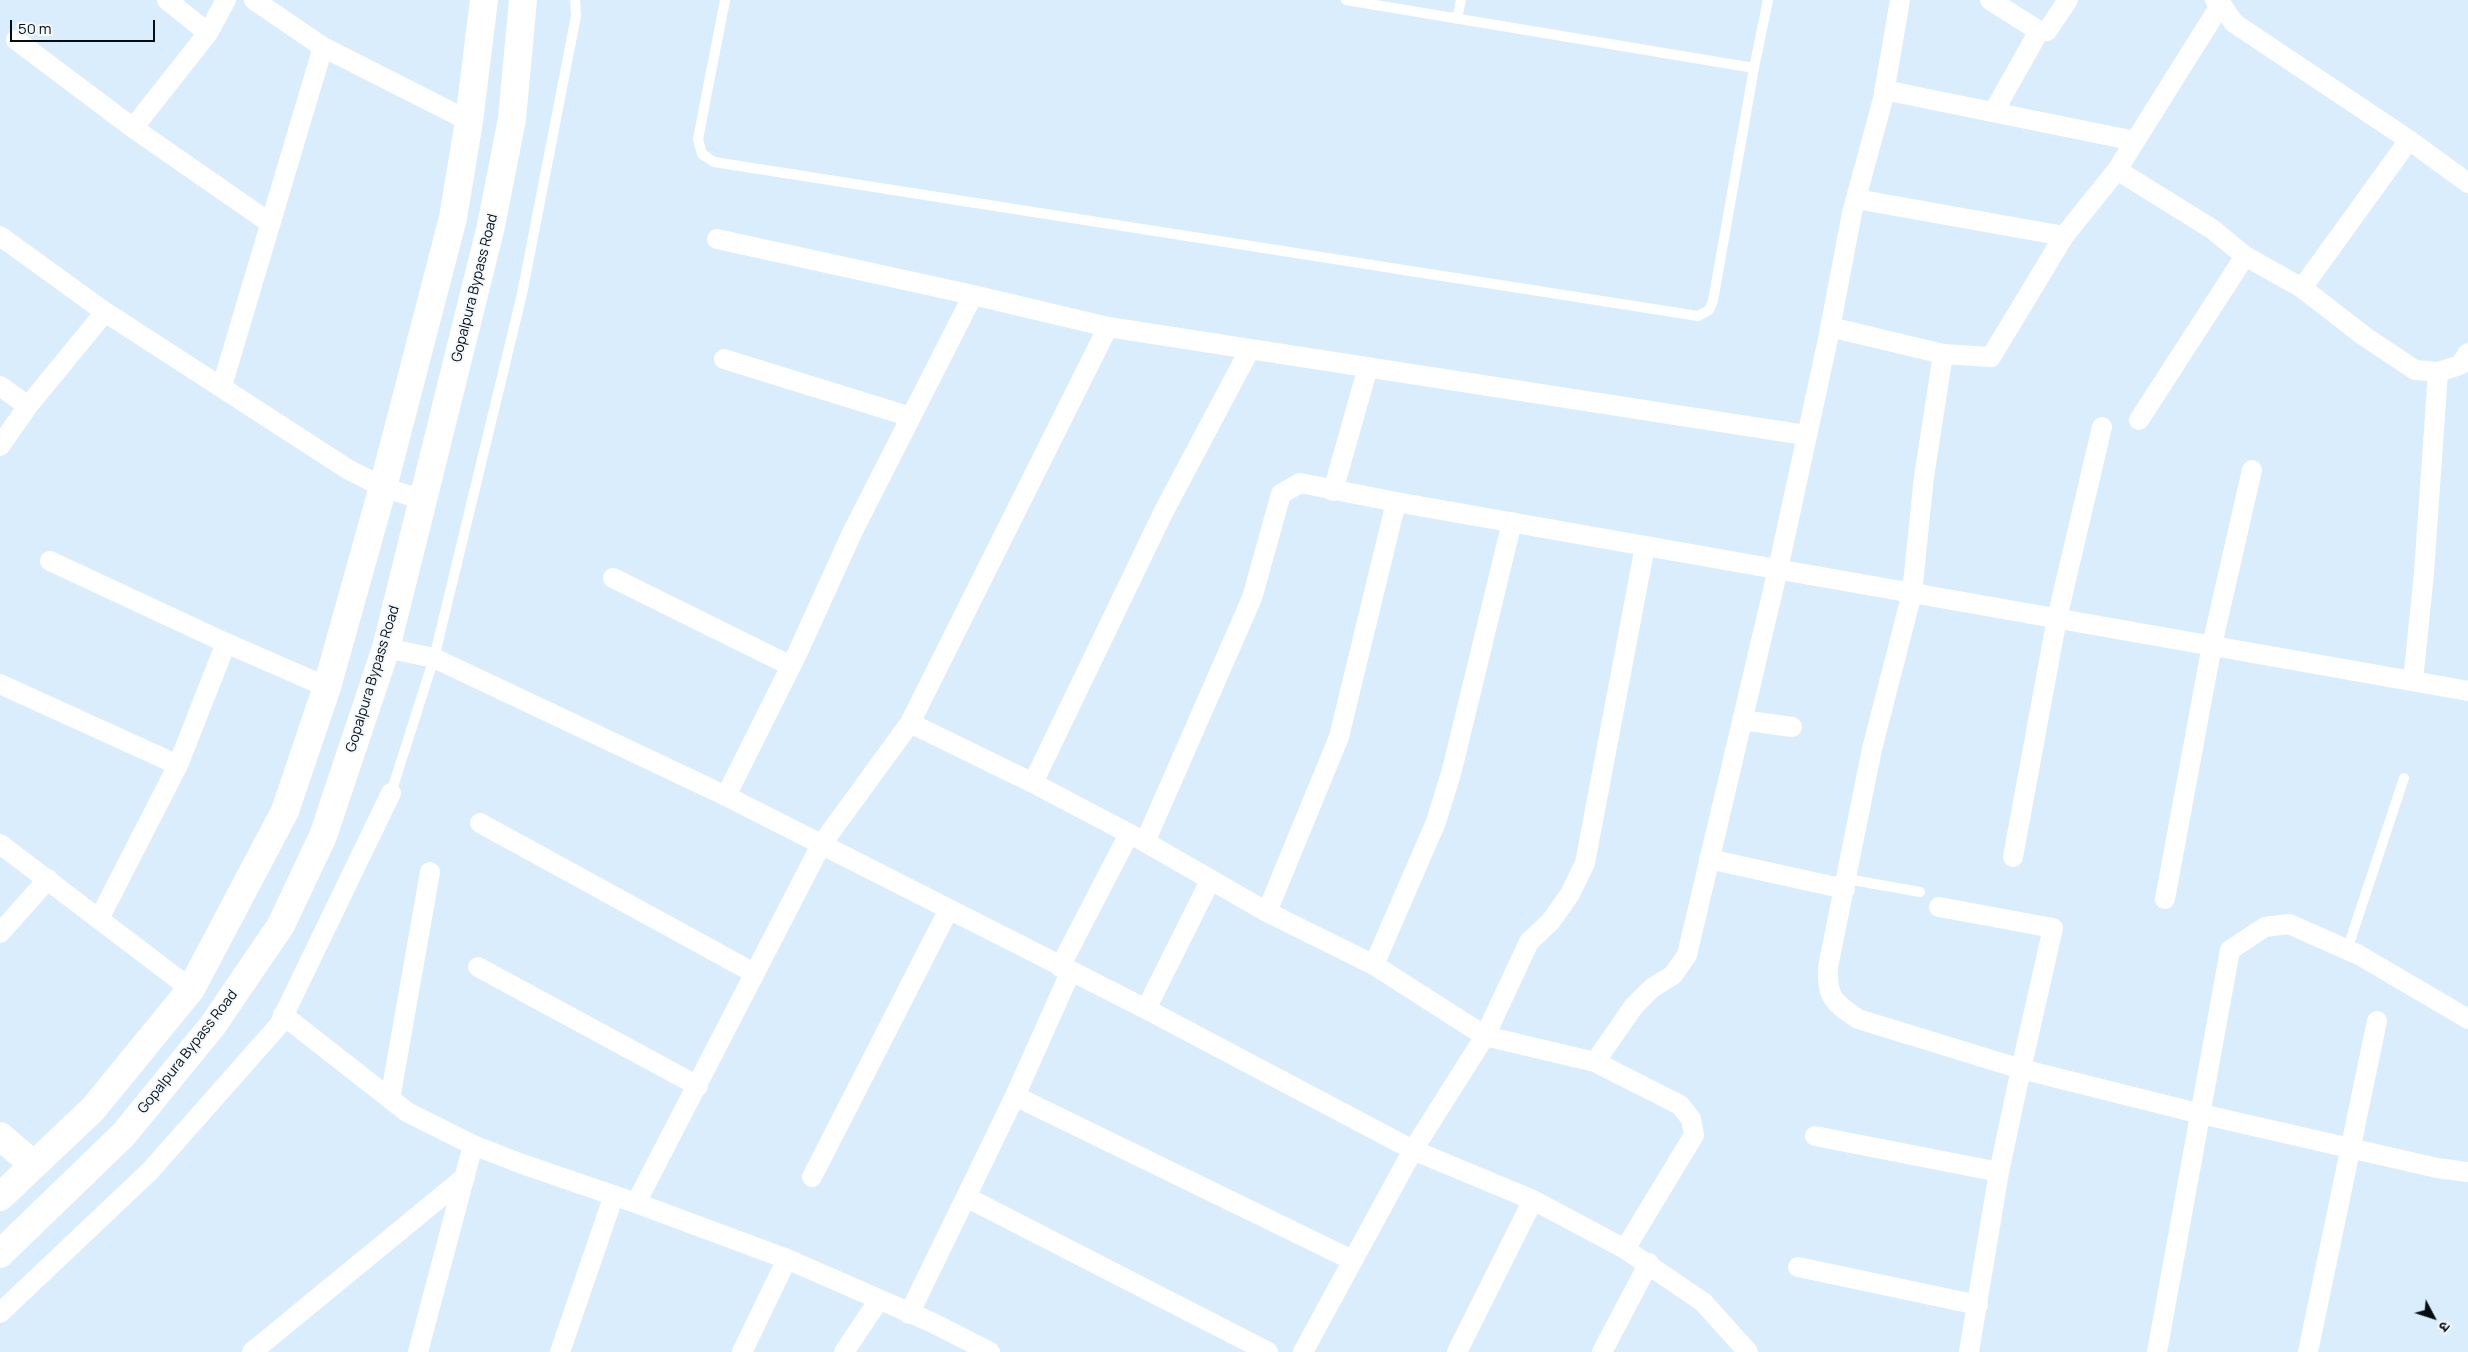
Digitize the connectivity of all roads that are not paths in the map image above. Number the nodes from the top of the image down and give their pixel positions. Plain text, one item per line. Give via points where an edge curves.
1 (167, 0) edge
2 (226, 0) edge
3 (254, 0) edge
4 (484, 0) edge
5 (523, 0) edge
6 (575, 0) edge
7 (725, 0) edge
8 (1346, 0) edge
9 (1461, 0) edge
10 (1768, 0) edge
11 (1900, 0) edge
12 (1990, 0) edge
13 (2068, 0) edge
14 (2218, 2) edge
15 (1457, 19) junction
16 (2039, 31) junction
17 (208, 33) junction
18 (16, 40) dead end
19 (323, 47) junction
20 (1754, 68) junction
21 (1884, 90) junction
22 (1994, 112) junction
23 (469, 121) junction
24 (133, 128) junction
25 (2409, 140) junction
26 (2135, 141) junction
27 (2117, 170) junction
28 (2468, 183) edge
29 (1856, 199) junction
30 (270, 223) junction
31 (0, 236) edge
32 (2064, 236) junction
33 (717, 239) dead end
34 (2245, 256) junction
35 (2302, 288) junction
36 (973, 295) junction
37 (105, 312) junction
38 (1108, 327) junction
39 (1830, 327) junction
40 (1250, 349) junction
41 (2468, 353) edge
42 (1943, 354) junction
43 (724, 359) dead end
44 (1368, 367) junction
45 (2438, 372) junction
46 (0, 386) edge
47 (222, 386) junction
48 (28, 406) junction
49 (911, 417) junction
50 (2139, 420) dead end
51 (2102, 427) dead end
52 (1805, 435) junction
53 (0, 446) edge
54 (2252, 470) dead end
55 (383, 487) junction
56 (1333, 491) junction
57 (423, 500) junction
58 (1396, 502) junction
59 (1512, 522) junction
60 (1645, 546) junction
61 (50, 561) dead end
62 (1778, 569) junction
63 (613, 578) dead end
64 (1912, 593) junction
65 (2057, 618) junction
66 (226, 643) junction
67 (2212, 645) junction
68 (386, 648) junction
69 (434, 658) junction
70 (791, 666) junction
71 (2413, 681) junction
72 (0, 684) edge
73 (327, 687) junction
74 (2468, 691) edge
75 (1742, 720) junction
76 (910, 723) junction
77 (1792, 727) dead end
78 (178, 765) junction
79 (2404, 778) dead end
80 (1033, 783) junction
81 (391, 793) joint
82 (726, 796) junction
83 (480, 823) dead end
84 (1137, 838) junction
85 (0, 844) edge
86 (821, 845) junction
87 (2013, 857) dead end
88 (1709, 859) junction
89 (430, 872) dead end
90 (48, 879) junction
91 (1210, 881) junction
92 (1846, 884) junction
93 (1920, 892) dead end
94 (2165, 899) dead end
95 (1939, 907) dead end
96 (949, 910) junction
97 (1267, 912) junction
98 (99, 920) junction
99 (0, 933) edge
100 (2347, 950) junction
101 (1374, 965) junction
102 (478, 966) dead end
103 (1065, 970) junction
104 (754, 973) junction
105 (190, 989) junction
106 (1146, 1009) junction
107 (283, 1015) junction
108 (2468, 1019) edge
109 (2377, 1021) dead end
110 (1484, 1036) junction
111 (1594, 1062) junction
112 (2021, 1069) junction
113 (698, 1086) junction
114 (1015, 1096) junction
115 (390, 1099) junction
116 (2201, 1114) junction
117 (0, 1136) edge
118 (1815, 1136) dead end
119 (473, 1144) junction
120 (2350, 1148) junction
121 (1413, 1150) junction
122 (34, 1165) junction
123 (1998, 1172) junction
124 (2468, 1172) edge
125 (465, 1177) junction
126 (812, 1177) dead end
127 (614, 1195) junction
128 (0, 1197) edge
129 (966, 1197) junction
130 (1533, 1200) junction
131 (636, 1203) junction
132 (1625, 1249) junction
133 (0, 1254) edge
134 (787, 1259) junction
135 (1352, 1260) junction
136 (1649, 1263) junction
137 (1798, 1267) dead end
138 (879, 1300) junction
139 (1978, 1305) junction
140 (0, 1313) edge
141 (909, 1314) junction
142 (252, 1352) edge
143 (418, 1352) edge
144 (560, 1352) edge
145 (742, 1352) edge
146 (844, 1352) edge
147 (990, 1352) edge
148 (1268, 1352) edge
149 (1303, 1352) edge
150 (1457, 1352) edge
151 (1602, 1352) edge
152 (1748, 1352) edge
153 (1969, 1352) edge
154 (2157, 1352) edge
155 (2308, 1352) edge

1 - 17 street
2 - 17 street
3 - 19 street
4 - 23 street
5 - 57 street, Gopalpura Bypass Road via 512,119 491,226
6 - 69 lane via 576,16 522,294
7 - 20 lane via 698,139 702,154 714,162 1698,316 1709,310 1713,301
8 - 15 lane
9 - 15 lane
10 - 20 lane
11 - 21 street
12 - 16 street
13 - 16 street via 2047,31
14 - 25 street via 2234,23
14 - 26 street
15 - 20 lane
16 - 22 street
17 - 24 street
18 - 24 street
19 - 23 street
19 - 30 street
21 - 22 street
21 - 29 street
22 - 26 street
23 - 55 street via 453,218
24 - 30 street
25 - 28 street
25 - 35 street
26 - 27 street
27 - 32 street
27 - 34 street via 2212,229
29 - 32 street
29 - 39 street
30 - 47 street
31 - 37 street
32 - 42 street via 1991,357
33 - 36 street
34 - 35 street
34 - 50 street
35 - 45 street via 2414,370
36 - 38 street
36 - 49 street
37 - 47 street
37 - 48 street
38 - 40 street
38 - 76 street
39 - 42 street
39 - 52 street
40 - 44 street
40 - 80 street via 1164,511
41 - 45 street via 2460,365
42 - 64 street via 1924,476
43 - 49 street
44 - 52 street
44 - 56 street
45 - 71 street
46 - 48 street
47 - 55 street via 349,470
48 - 53 street
49 - 70 street via 852,533
51 - 65 street
52 - 62 street
54 - 67 street
55 - 57 street
55 - 73 street
56 - 58 street
56 - 84 street via 1300,483 1282,494 1252,598
57 - 68 street, Gopalpura Bypass Road
58 - 59 street
58 - 97 street via 1339,737
59 - 60 street
59 - 101 street via 1452,770 1436,822
60 - 62 street
60 - 110 street via 1584,863 1570,894 1551,921 1529,942
61 - 66 street
62 - 64 street
62 - 75 street
63 - 70 street
64 - 65 street
64 - 92 street via 1872,749
65 - 67 street
65 - 87 street
66 - 73 street
66 - 78 street
67 - 71 street
67 - 94 street
68 - 69 street
68 - 133 street, Gopalpura Bypass Road via 323,836 281,925 213,1025 124,1134
69 - 81 lane
69 - 82 street
70 - 82 street
71 - 74 street
72 - 78 street
73 - 105 street via 285,811
75 - 77 street
75 - 88 street
76 - 80 street
76 - 86 street
78 - 98 street
79 - 100 lane
80 - 84 street
81 - 107 street
82 - 86 street
83 - 104 street
84 - 91 street
84 - 103 street
85 - 90 street
86 - 96 street
86 - 104 street
88 - 92 street
88 - 111 street via 1687,955 1673,974 1634,1006
89 - 115 street
90 - 98 street
90 - 99 street
91 - 97 street
91 - 106 street
92 - 93 lane
92 - 112 street via 1828,967 1827,989 1840,1007 1858,1019
95 - 112 street via 2053,928
96 - 103 street
96 - 126 street
97 - 101 street
98 - 105 street
100 - 108 street
100 - 116 street via 2289,924 2265,927 2230,950
101 - 110 street
102 - 113 street
103 - 106 street
103 - 114 street
104 - 113 street
105 - 122 street via 93,1109
106 - 121 street
107 - 115 street
107 - 140 street via 278,1025 150,1170
109 - 120 street
110 - 111 street
110 - 121 street
111 - 132 street via 1680,1105 1691,1119 1694,1135
112 - 116 street
112 - 123 street
113 - 131 street
114 - 129 street
114 - 135 street
115 - 119 street via 407,1112
116 - 120 street
116 - 154 street
117 - 122 street
118 - 123 street
119 - 125 street
119 - 127 street
120 - 124 street
120 - 155 street
121 - 130 street
121 - 135 street
122 - 128 street
123 - 139 street
125 - 142 street
125 - 143 street
127 - 131 street
127 - 144 street
129 - 141 street
129 - 148 street
130 - 132 street
130 - 150 street
131 - 134 street
132 - 136 street
134 - 138 street
134 - 145 street
135 - 149 street
136 - 151 street
136 - 152 street via 1702,1302
137 - 139 street
138 - 141 street
138 - 146 street
139 - 153 street
141 - 147 street

